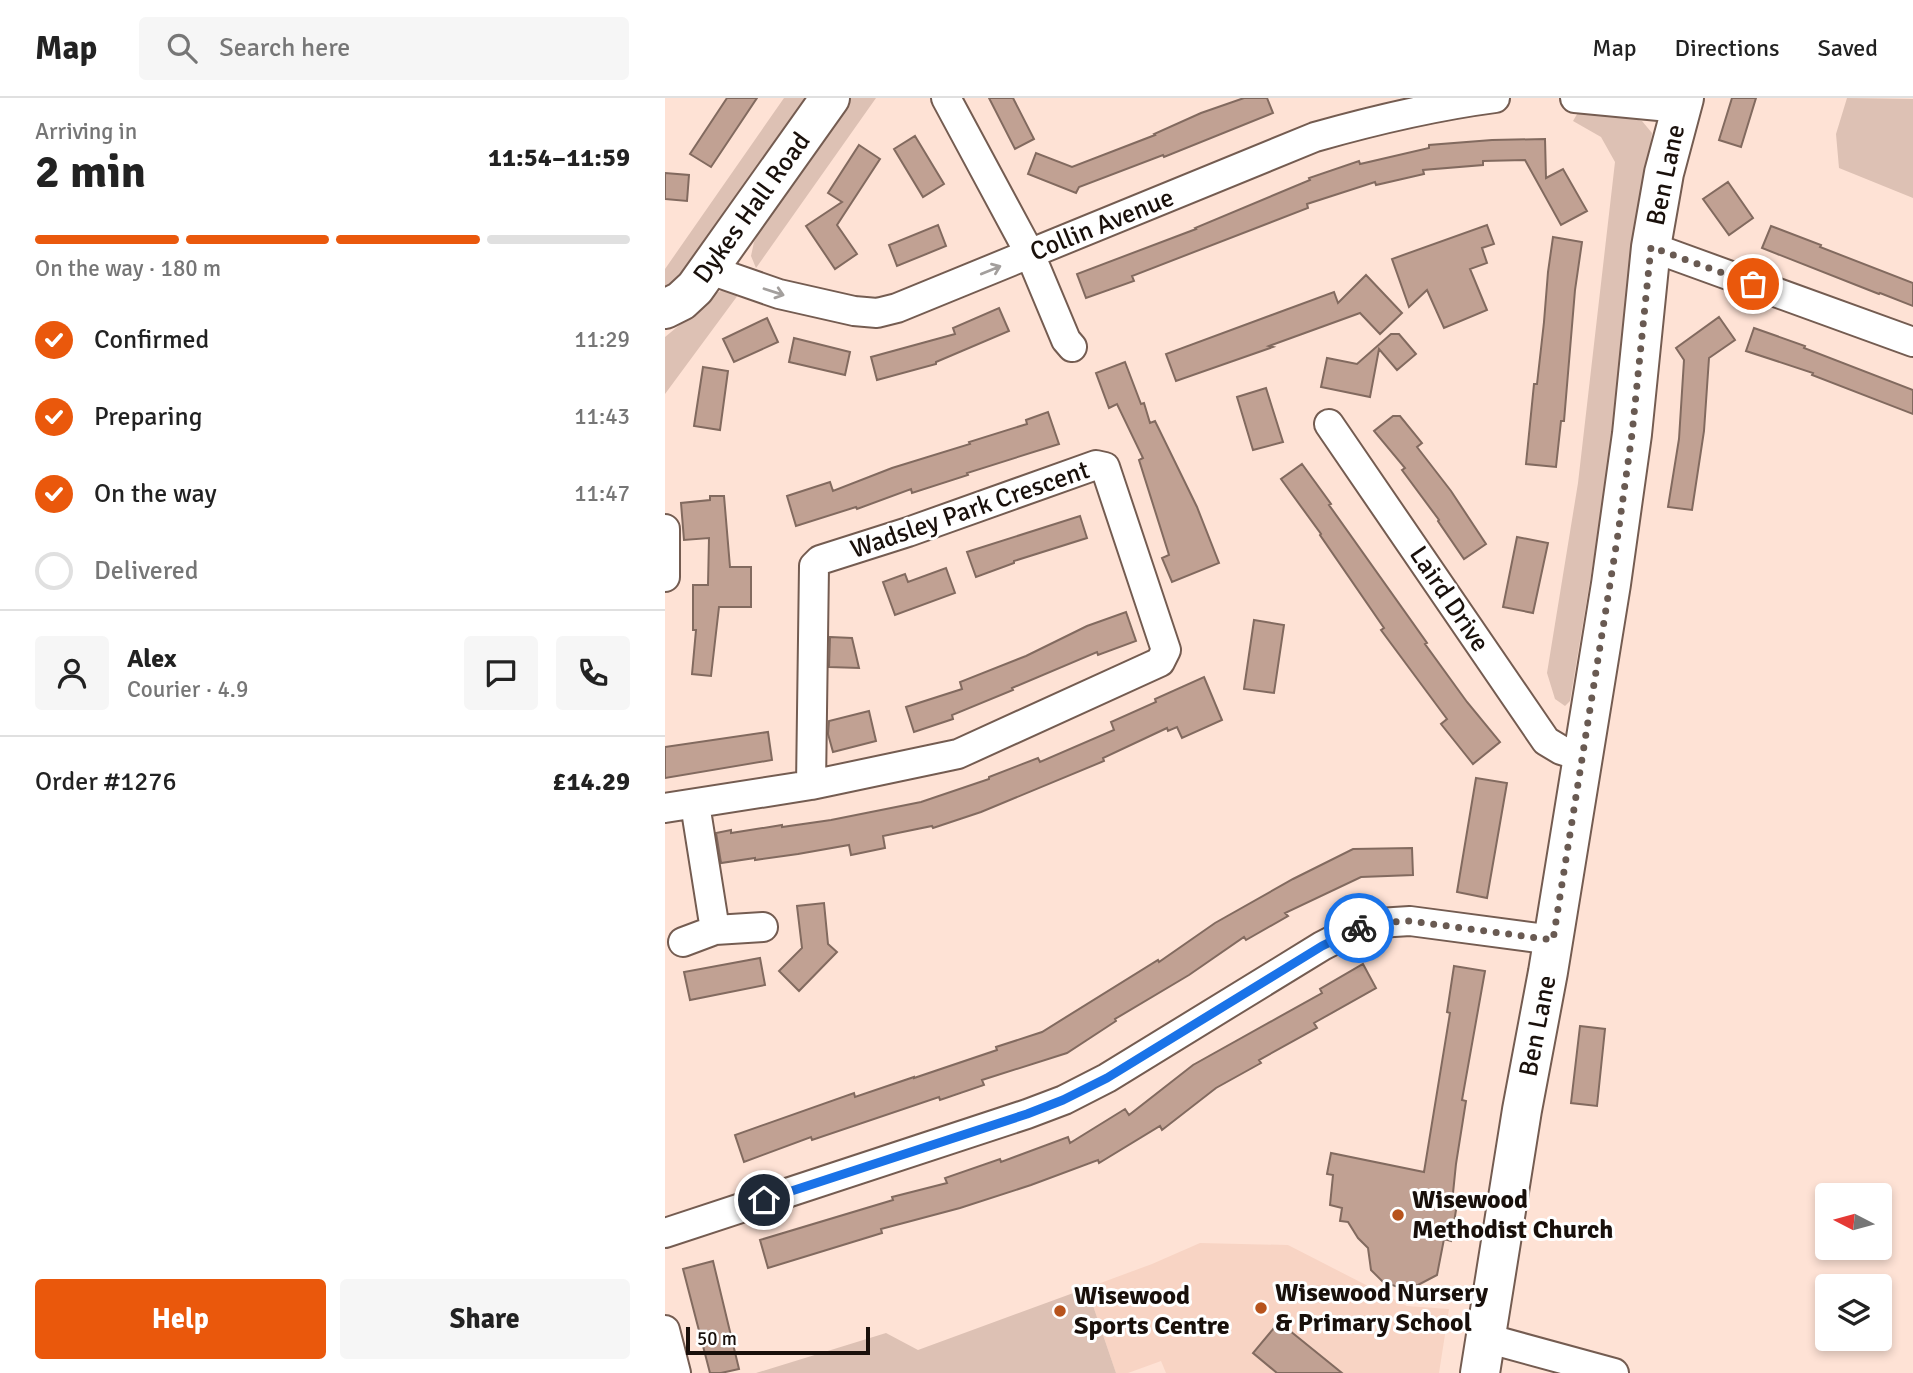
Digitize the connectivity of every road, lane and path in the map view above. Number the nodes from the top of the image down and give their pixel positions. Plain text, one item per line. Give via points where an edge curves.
1 (830, 98) edge
2 (946, 98) edge
3 (1495, 98) edge
4 (1575, 98) edge
5 (1439, 102) edge
6 (1682, 103) edge
7 (1651, 247) junction
8 (1030, 254) junction
9 (710, 270) junction
10 (665, 309) edge
11 (1913, 342) edge
12 (1072, 347) dead end
13 (1329, 424) dead end
14 (665, 529) edge
15 (665, 577) edge
16 (1583, 757) junction
17 (811, 785) junction
18 (695, 804) junction
19 (665, 808) edge
20 (763, 927) dead end
21 (715, 930) junction
22 (1553, 940) junction
23 (683, 942) dead end
24 (665, 1233) edge
25 (665, 1330) edge
26 (1483, 1355) edge
27 (676, 1373) edge
28 (1614, 1373) edge

1 - 9 street, Dykes Hall Road
2 - 8 street
3 - 5 street, Collin Avenue
4 - 6 street
5 - 8 street, Collin Avenue via 1315,137
6 - 7 street, Ben Lane
7 - 11 street
7 - 16 street, Ben Lane via 1632,434
9 -> 8 street, Collin Avenue via 779,294 877,313
8 - 12 street
9 - 10 street, Dykes Hall Road via 681,302
13 - 16 street, Laird Drive via 1546,741
14 - 15 street
16 - 22 street, Ben Lane
17 - 17 street, Wadsley Park Crescent via 814,566 820,560 1096,465 1105,467 1166,650 1160,662 958,754
17 - 18 street, Wadsley Park Crescent
18 - 19 street, Wadsley Park Crescent
18 - 21 street
20 - 21 street
21 - 23 street
22 - 24 street via 1410,921 1351,931 1063,1100
22 - 26 street, Ben Lane
25 - 27 street
26 - 28 street

